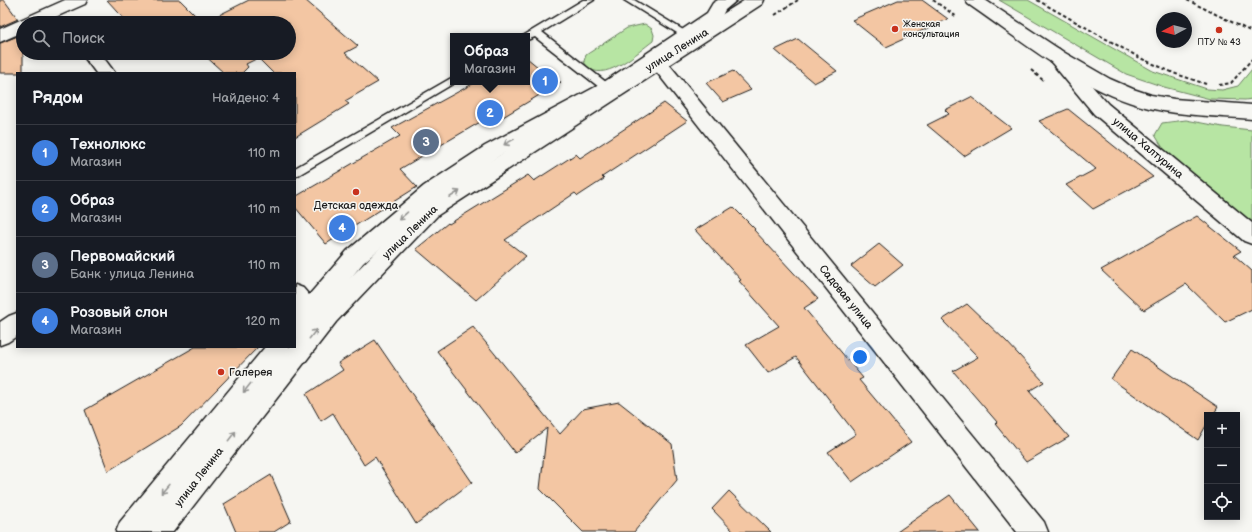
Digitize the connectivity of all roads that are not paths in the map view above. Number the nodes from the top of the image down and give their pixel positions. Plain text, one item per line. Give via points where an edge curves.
1 (78, 0) edge
2 (590, 0) edge
3 (628, 0) edge
4 (729, 0) edge
5 (756, 0) edge
6 (974, 0) edge
7 (51, 5) edge
8 (36, 16) edge
9 (60, 16) edge
10 (16, 28) edge
11 (531, 34) edge
12 (0, 36) edge
13 (691, 37) junction
14 (1053, 53) junction
15 (96, 60) edge
16 (658, 62) junction
17 (105, 72) edge
18 (450, 82) edge
19 (609, 90) junction
20 (1252, 112) edge
21 (296, 172) edge
22 (1252, 235) edge
23 (312, 305) edge
24 (16, 324) edge
25 (296, 327) edge
26 (296, 328) edge
27 (0, 335) edge
28 (279, 348) edge
29 (282, 348) edge
30 (130, 532) edge
31 (156, 532) edge
32 (1034, 532) edge

1 - 7 street
2 - 11 lane
3 - 13 lane
4 - 13 street
5 - 13 street, улица Ленина
6 - 14 street, улица Халтурина
7 - 8 street
7 - 9 street
10 - 12 street
11 - 19 lane
13 - 16 street, улица Ленина
13 - 19 street
14 - 20 street, улица Халтурина via 1117,91 1150,101 1174,106
14 - 22 street, улица Халтурина via 1101,109
15 - 17 street
16 - 19 street, улица Ленина
16 - 32 street, Садовая улица
18 - 21 lane
19 - 23 street, улица Ленина via 431,209
23 - 25 street
26 -> 23 street, улица Ленина
24 - 27 street
28 -> 30 street
31 -> 29 street, улица Ленина

